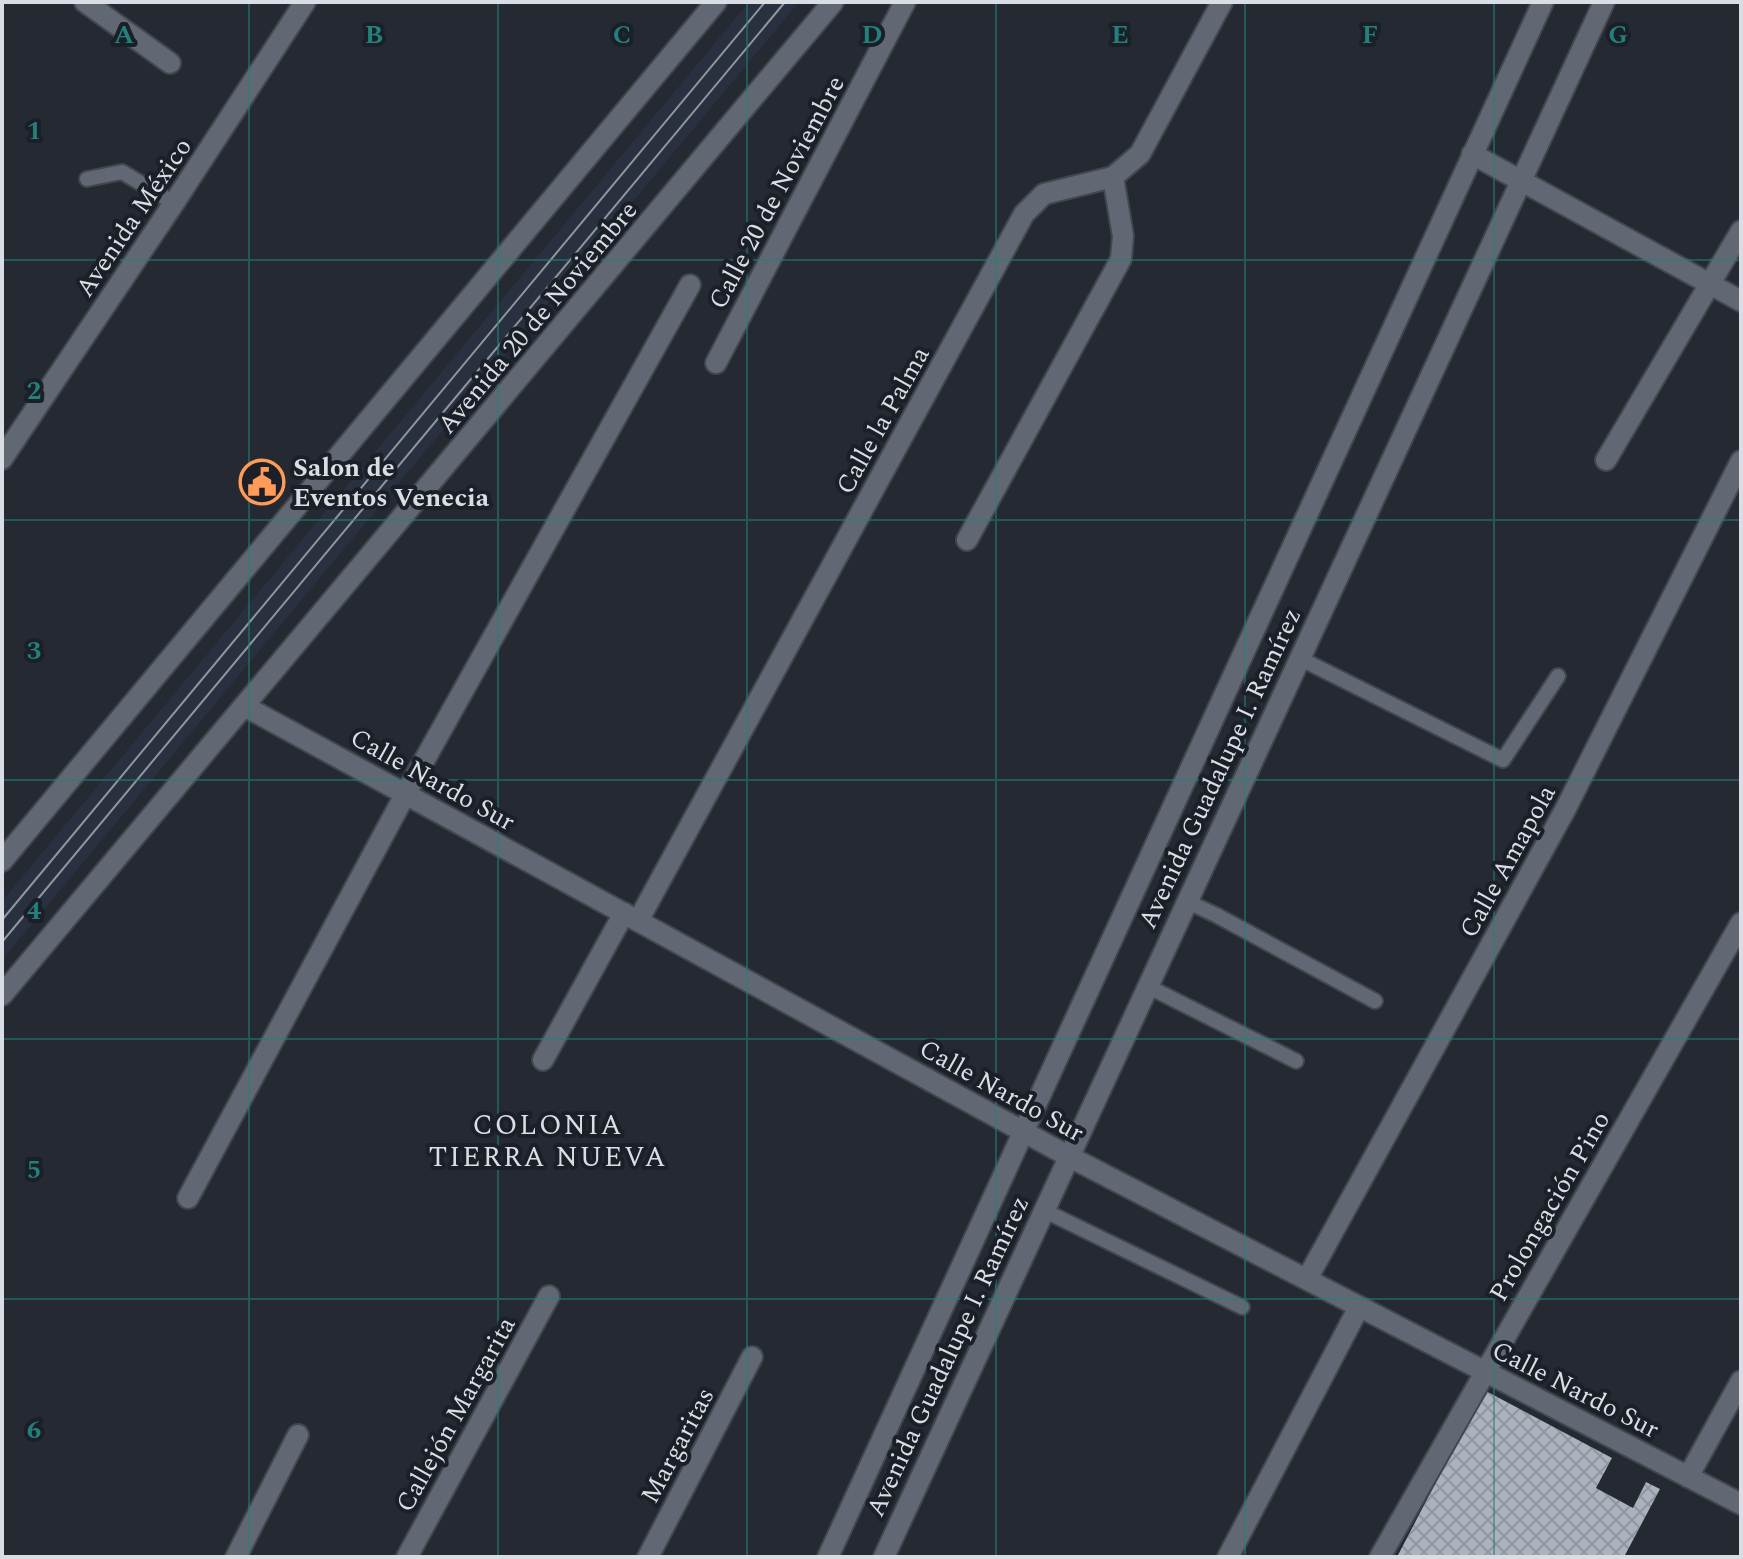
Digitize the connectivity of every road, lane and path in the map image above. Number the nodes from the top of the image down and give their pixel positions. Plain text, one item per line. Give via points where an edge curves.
1 (85, 2) edge
2 (305, 2) edge
3 (716, 2) edge
4 (833, 2) edge
5 (905, 2) edge
6 (1222, 2) edge
7 (1543, 2) edge
8 (1604, 2) edge
9 (170, 63) dead end
10 (1472, 154) junction
11 (1113, 177) junction
12 (87, 179) dead end
13 (1522, 180) junction
14 (174, 203) junction
15 (1741, 231) edge
16 (690, 285) dead end
17 (1709, 286) junction
18 (1741, 301) edge
19 (716, 363) dead end
20 (2, 459) edge
21 (1606, 460) dead end
22 (1741, 461) edge
23 (967, 540) dead end
24 (1299, 658) junction
25 (1558, 676) dead end
26 (246, 707) junction
27 (406, 793) junction
28 (2, 861) edge
29 (1186, 901) junction
30 (631, 917) junction
31 (1741, 923) edge
32 (1147, 986) junction
33 (2, 995) edge
34 (1375, 1001) dead end
35 (543, 1060) dead end
36 (1296, 1061) dead end
37 (1023, 1131) junction
38 (1068, 1156) junction
39 (188, 1198) dead end
40 (1043, 1210) junction
41 (1307, 1279) junction
42 (549, 1296) dead end
43 (1242, 1307) dead end
44 (1359, 1307) junction
45 (752, 1357) dead end
46 (1484, 1371) junction
47 (1741, 1381) edge
48 (298, 1435) dead end
49 (1688, 1477) junction
50 (1741, 1504) edge
51 (236, 1557) edge
52 (407, 1557) edge
53 (648, 1557) edge
54 (828, 1557) edge
55 (884, 1557) edge
56 (1228, 1557) edge
57 (1380, 1557) edge

1 - 9 street
2 - 14 street, Avenida México
3 - 28 street
4 - 26 street, Avenida 20 de Noviembre
5 - 19 street, Calle 20 de Noviembre
6 - 11 street, Calle la Palma via 1140,154
7 - 10 street, Avenida Guadalupe I. Ramírez
8 - 13 street, Avenida Guadalupe I. Ramírez
10 - 13 street
10 - 37 street, Avenida Guadalupe I. Ramírez
11 - 23 street via 1123,236 1121,259
11 - 30 street, Calle la Palma via 1044,194 1024,214
12 - 14 lane via 122,172
13 - 17 street
13 - 24 street, Avenida Guadalupe I. Ramírez
14 - 20 street, Avenida México
15 - 17 street
16 - 27 street
17 - 18 street
17 - 21 street
22 - 41 street, Calle Amapola via 1565,810
24 - 25 lane via 1503,760
24 - 29 street, Avenida Guadalupe I. Ramírez
26 - 27 street, Calle Nardo Sur
26 - 33 street, Avenida 20 de Noviembre
27 - 30 street, Calle Nardo Sur
27 - 39 street
29 - 32 street, Avenida Guadalupe I. Ramírez
29 - 34 lane
30 - 35 street, Calle la Palma
30 - 37 street, Calle Nardo Sur
31 - 46 street, Prolongación Pino
32 - 36 lane
32 - 38 street, Avenida Guadalupe I. Ramírez
37 - 38 street, Calle Nardo Sur
37 - 54 street, Avenida Guadalupe I. Ramírez
38 - 40 street, Avenida Guadalupe I. Ramírez
38 - 41 street, Calle Nardo Sur
40 - 43 lane
40 - 55 street, Avenida Guadalupe I. Ramírez
41 - 44 street, Calle Nardo Sur
42 - 52 street, Callejón Margarita
44 - 46 street, Calle Nardo Sur
44 - 56 street
45 - 53 street, Margaritas
46 - 49 street, Calle Nardo Sur
46 - 57 street, Prolongación Pino
47 - 49 street
48 - 51 street
49 - 50 street, Calle Nardo Sur

